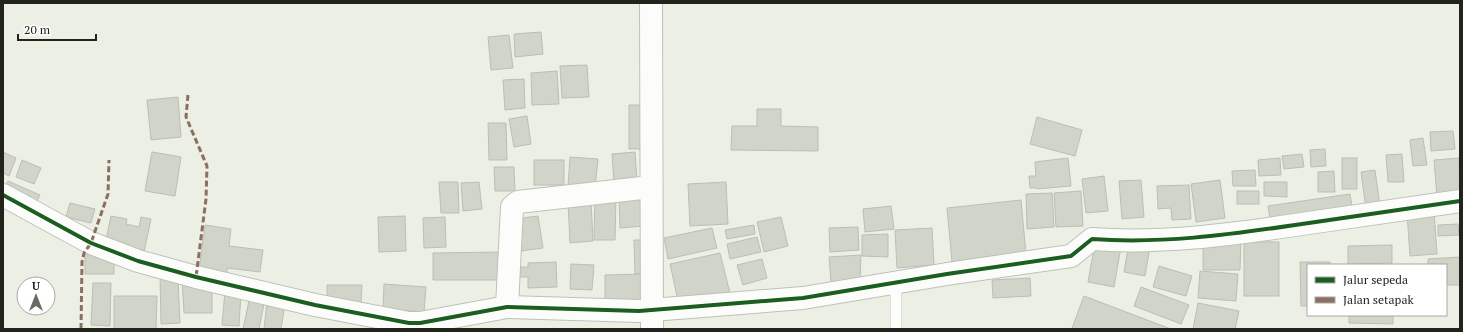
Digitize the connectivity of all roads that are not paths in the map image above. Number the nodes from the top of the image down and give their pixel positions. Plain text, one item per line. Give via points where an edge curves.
1 (651, 3) edge
2 (651, 187) junction
3 (3, 195) edge
4 (1460, 201) edge
5 (896, 282) junction
6 (507, 307) junction
7 (652, 320) edge
8 (409, 326) edge
9 (896, 329) edge

1 - 2 street
2 - 6 street via 518,202 514,205
2 - 7 street
3 - 8 street via 91,243 138,261 196,278
4 - 5 street via 1237,233 1137,241 1092,239 1071,256
5 - 7 street
5 - 9 lane
6 - 7 street via 639,312
6 - 8 street

